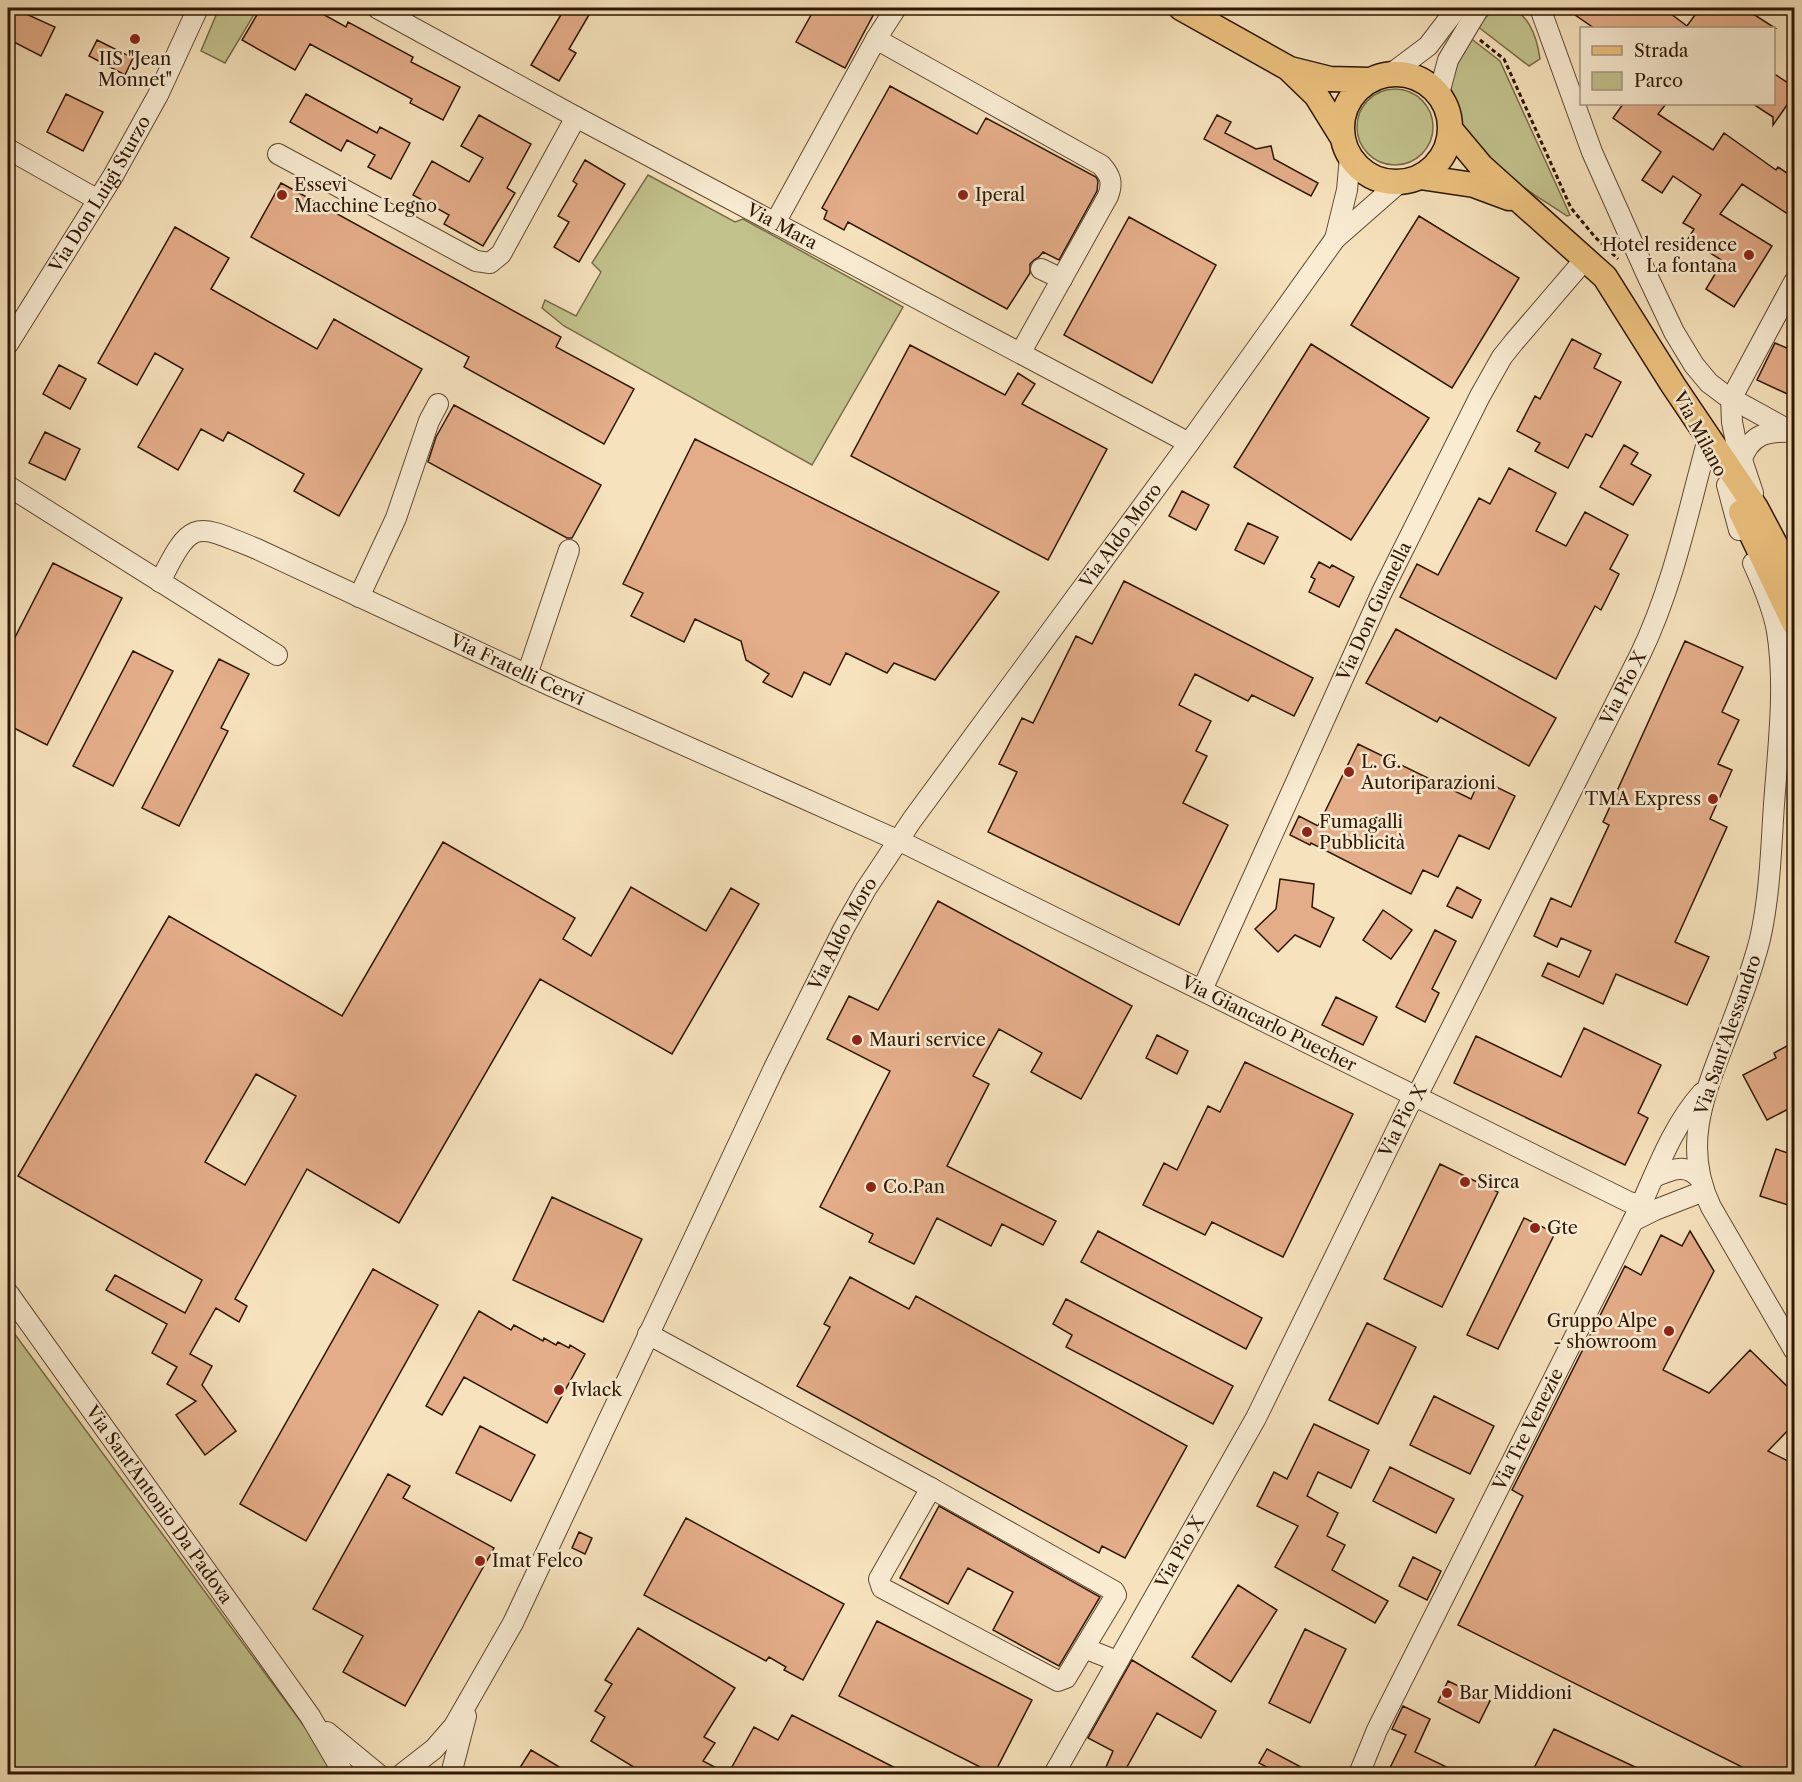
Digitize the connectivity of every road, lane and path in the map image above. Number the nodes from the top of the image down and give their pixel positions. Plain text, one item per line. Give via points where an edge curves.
1 (198, 8) edge
2 (377, 8) edge
3 (896, 8) edge
4 (1181, 8) edge
5 (1457, 8) edge
6 (1479, 8) edge
7 (1526, 8) edge
8 (1540, 8) edge
9 (1478, 38) dead end
10 (876, 39) junction
11 (1552, 40) junction
12 (1288, 68) junction
13 (1381, 77) junction
14 (1439, 94) junction
15 (576, 117) junction
16 (1450, 129) junction
17 (1346, 147) junction
18 (8, 149) edge
19 (278, 154) dead end
20 (1410, 179) junction
21 (98, 200) junction
22 (1525, 205) junction
23 (775, 223) junction
24 (1335, 239) junction
25 (1586, 258) junction
26 (1622, 266) dead end
27 (1041, 269) dead end
28 (1062, 279) junction
29 (1794, 282) edge
30 (8, 344) edge
31 (1021, 352) junction
32 (1673, 385) junction
33 (1738, 403) junction
34 (438, 404) dead end
35 (1794, 432) edge
36 (1189, 443) junction
37 (1706, 446) junction
38 (1741, 460) junction
39 (1727, 485) junction
40 (8, 486) edge
41 (1765, 524) junction
42 (569, 550) dead end
43 (1781, 552) junction
44 (1794, 580) edge
45 (160, 582) junction
46 (359, 597) junction
47 (1794, 600) edge
48 (1794, 623) edge
49 (277, 655) dead end
50 (527, 675) junction
51 (1790, 719) edge
52 (897, 840) junction
53 (1202, 990) junction
54 (1706, 1089) junction
55 (1417, 1096) junction
56 (1654, 1177) junction
57 (1702, 1185) junction
58 (1637, 1213) junction
59 (8, 1293) edge
60 (648, 1334) junction
61 (1794, 1350) edge
62 (932, 1488) junction
63 (1084, 1648) junction
64 (1117, 1661) junction
65 (470, 1699) junction
66 (310, 1716) junction
67 (344, 1774) edge
68 (378, 1774) edge
69 (402, 1774) edge
70 (451, 1774) edge
71 (1054, 1774) edge
72 (1359, 1774) edge

1 - 21 street, Via Don Luigi Sturzo via 158,95
2 - 15 street, Via Mara
3 - 10 street
4 - 12 main road
5 - 13 street via 1428,46
6 - 14 street via 1448,60
7 - 11 street
8 - 11 street
9 - 26 path via 1504,59 1571,208
10 - 23 street
10 - 28 street via 1101,165 1110,174 1108,196
11 - 33 street via 1592,152 1674,332 1702,376
12 - 13 main road via 1330,79
12 - 17 main road via 1316,95
13 - 14 main road via 1410,75
13 - 17 main road via 1357,90 1347,104 1342,120
14 - 16 main road via 1448,111
15 - 19 street via 501,254 490,263 476,261
15 - 23 street, Via Mara
16 - 20 main road via 1442,157 1432,168
16 - 22 main road via 1474,159
17 - 20 main road via 1359,168 1372,176 1386,181
17 - 24 street, Via Aldo Moro via 1347,190
18 - 21 street
20 - 22 main road via 1474,185
20 - 24 street, Via Aldo Moro
21 - 30 street, Via Don Luigi Sturzo
22 - 25 main road
23 - 31 street, Via Mara
24 - 36 street, Via Aldo Moro
25 - 32 main road via 1611,285
25 - 53 street, Via Don Guanella via 1502,357 1480,396 1382,592
27 - 28 street
28 - 31 street
29 - 33 street
31 - 36 street, Via Mara
32 - 37 main road, Via Milano
32 - 41 main road, Via Milano
33 - 35 street
33 - 38 street via 1732,422
34 - 46 street via 396,518
35 - 38 street via 1774,432 1756,438
36 - 52 street, Via Aldo Moro
37 - 39 main road, Via Milano
37 - 55 street, Via Pio X via 1670,580 1653,626
38 - 41 street
39 - 48 main road, Via Milano
39 - 51 street, Via Sant'Alessandro via 1737,525 1775,623
40 - 45 street
41 - 43 main road, Via Milano
42 - 50 street
43 - 44 main road, Via Milano
43 - 47 street
45 - 46 street, Via Fratelli Cervi via 183,540 191,533 205,530 257,549
45 - 49 street
46 - 50 street, Via Fratelli Cervi
50 - 52 street, Via Fratelli Cervi
51 - 54 street, Via Sant'Alessandro via 1760,938 1740,1004
52 - 53 street, Via Giancarlo Puecher
52 - 60 street, Via Aldo Moro via 843,930
53 - 55 street, Via Giancarlo Puecher
54 - 56 street, Via Tre Venezie via 1689,1108
54 - 57 street, Via Sant'Alessandro via 1696,1153
55 - 58 street, Via Giancarlo Puecher via 1629,1202
55 - 64 street, Via Pio X via 1409,1105 1256,1418
56 - 57 street via 1680,1168 1690,1170
56 - 58 street, Via Tre Venezie
57 - 58 street via 1654,1210
57 - 61 street, Via Sant'Alessandro via 1732,1245
58 - 72 street, Via Tre Venezie via 1377,1730
59 - 66 street, Via Sant'Antonio Da Padova
60 - 62 street
60 - 65 street, Via Aldo Moro via 513,1623
62 - 63 street via 1114,1591 1116,1595
62 - 63 street via 879,1579 882,1588 1058,1681 1066,1678
63 - 64 street
64 - 71 street, Via Pio X
65 - 69 street, Via Aldo Moro via 445,1737
65 - 70 street, Via Aldo Moro
66 - 67 street, Via Sant'Antonio Da Padova
66 - 68 street, Via Sant'Antonio Da Padova

